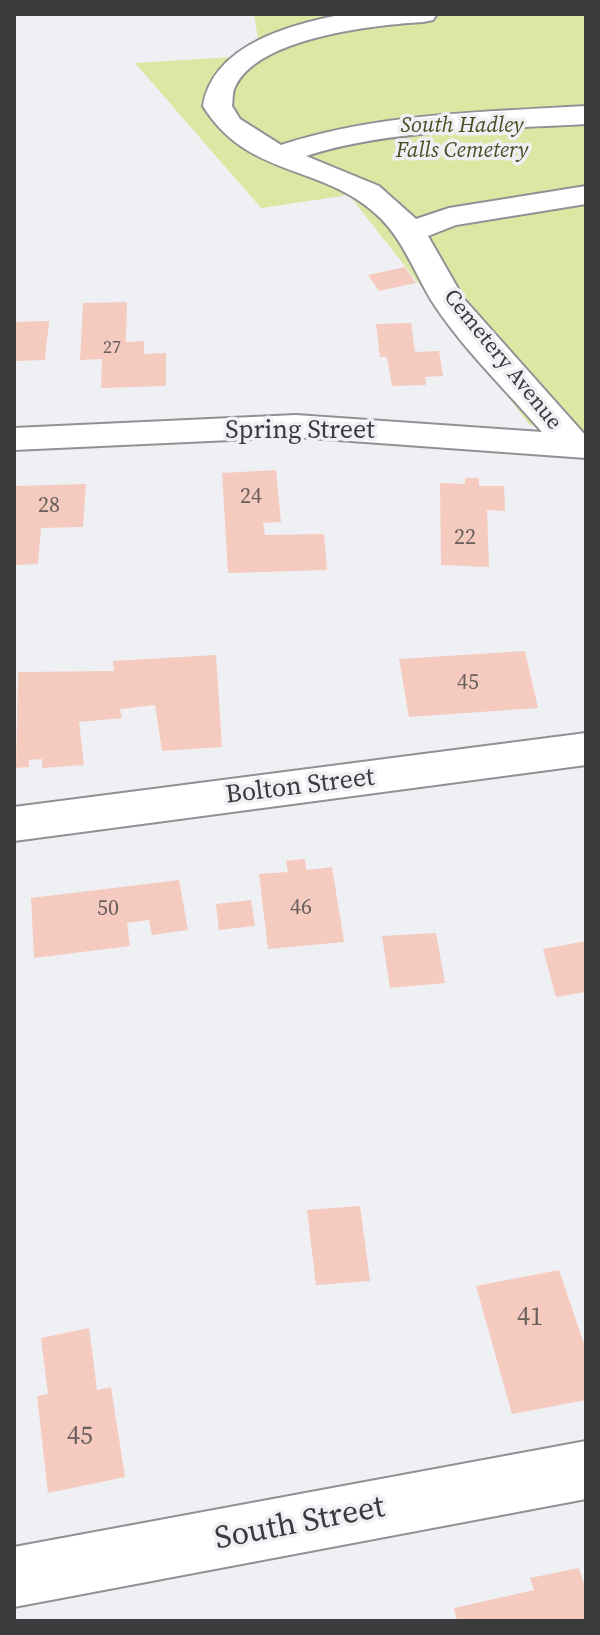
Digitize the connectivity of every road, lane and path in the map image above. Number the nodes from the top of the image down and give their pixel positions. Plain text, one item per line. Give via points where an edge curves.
1 (423, 14) edge
2 (586, 115) edge
3 (283, 154) junction
4 (586, 195) edge
5 (410, 232) junction
6 (14, 439) edge
7 (579, 446) edge
8 (586, 749) edge
9 (14, 824) edge
10 (586, 1470) edge
11 (14, 1577) edge

1 - 3 street, Cemetery Avenue via 309,28 230,72 215,91 223,122
2 - 3 street via 335,137
3 - 5 street, Cemetery Avenue via 384,202
4 - 5 street via 449,217
5 - 7 street, Cemetery Avenue via 450,303
6 - 7 street, Spring Street via 296,426
8 - 9 street, Bolton Street
10 - 11 street, South Street

